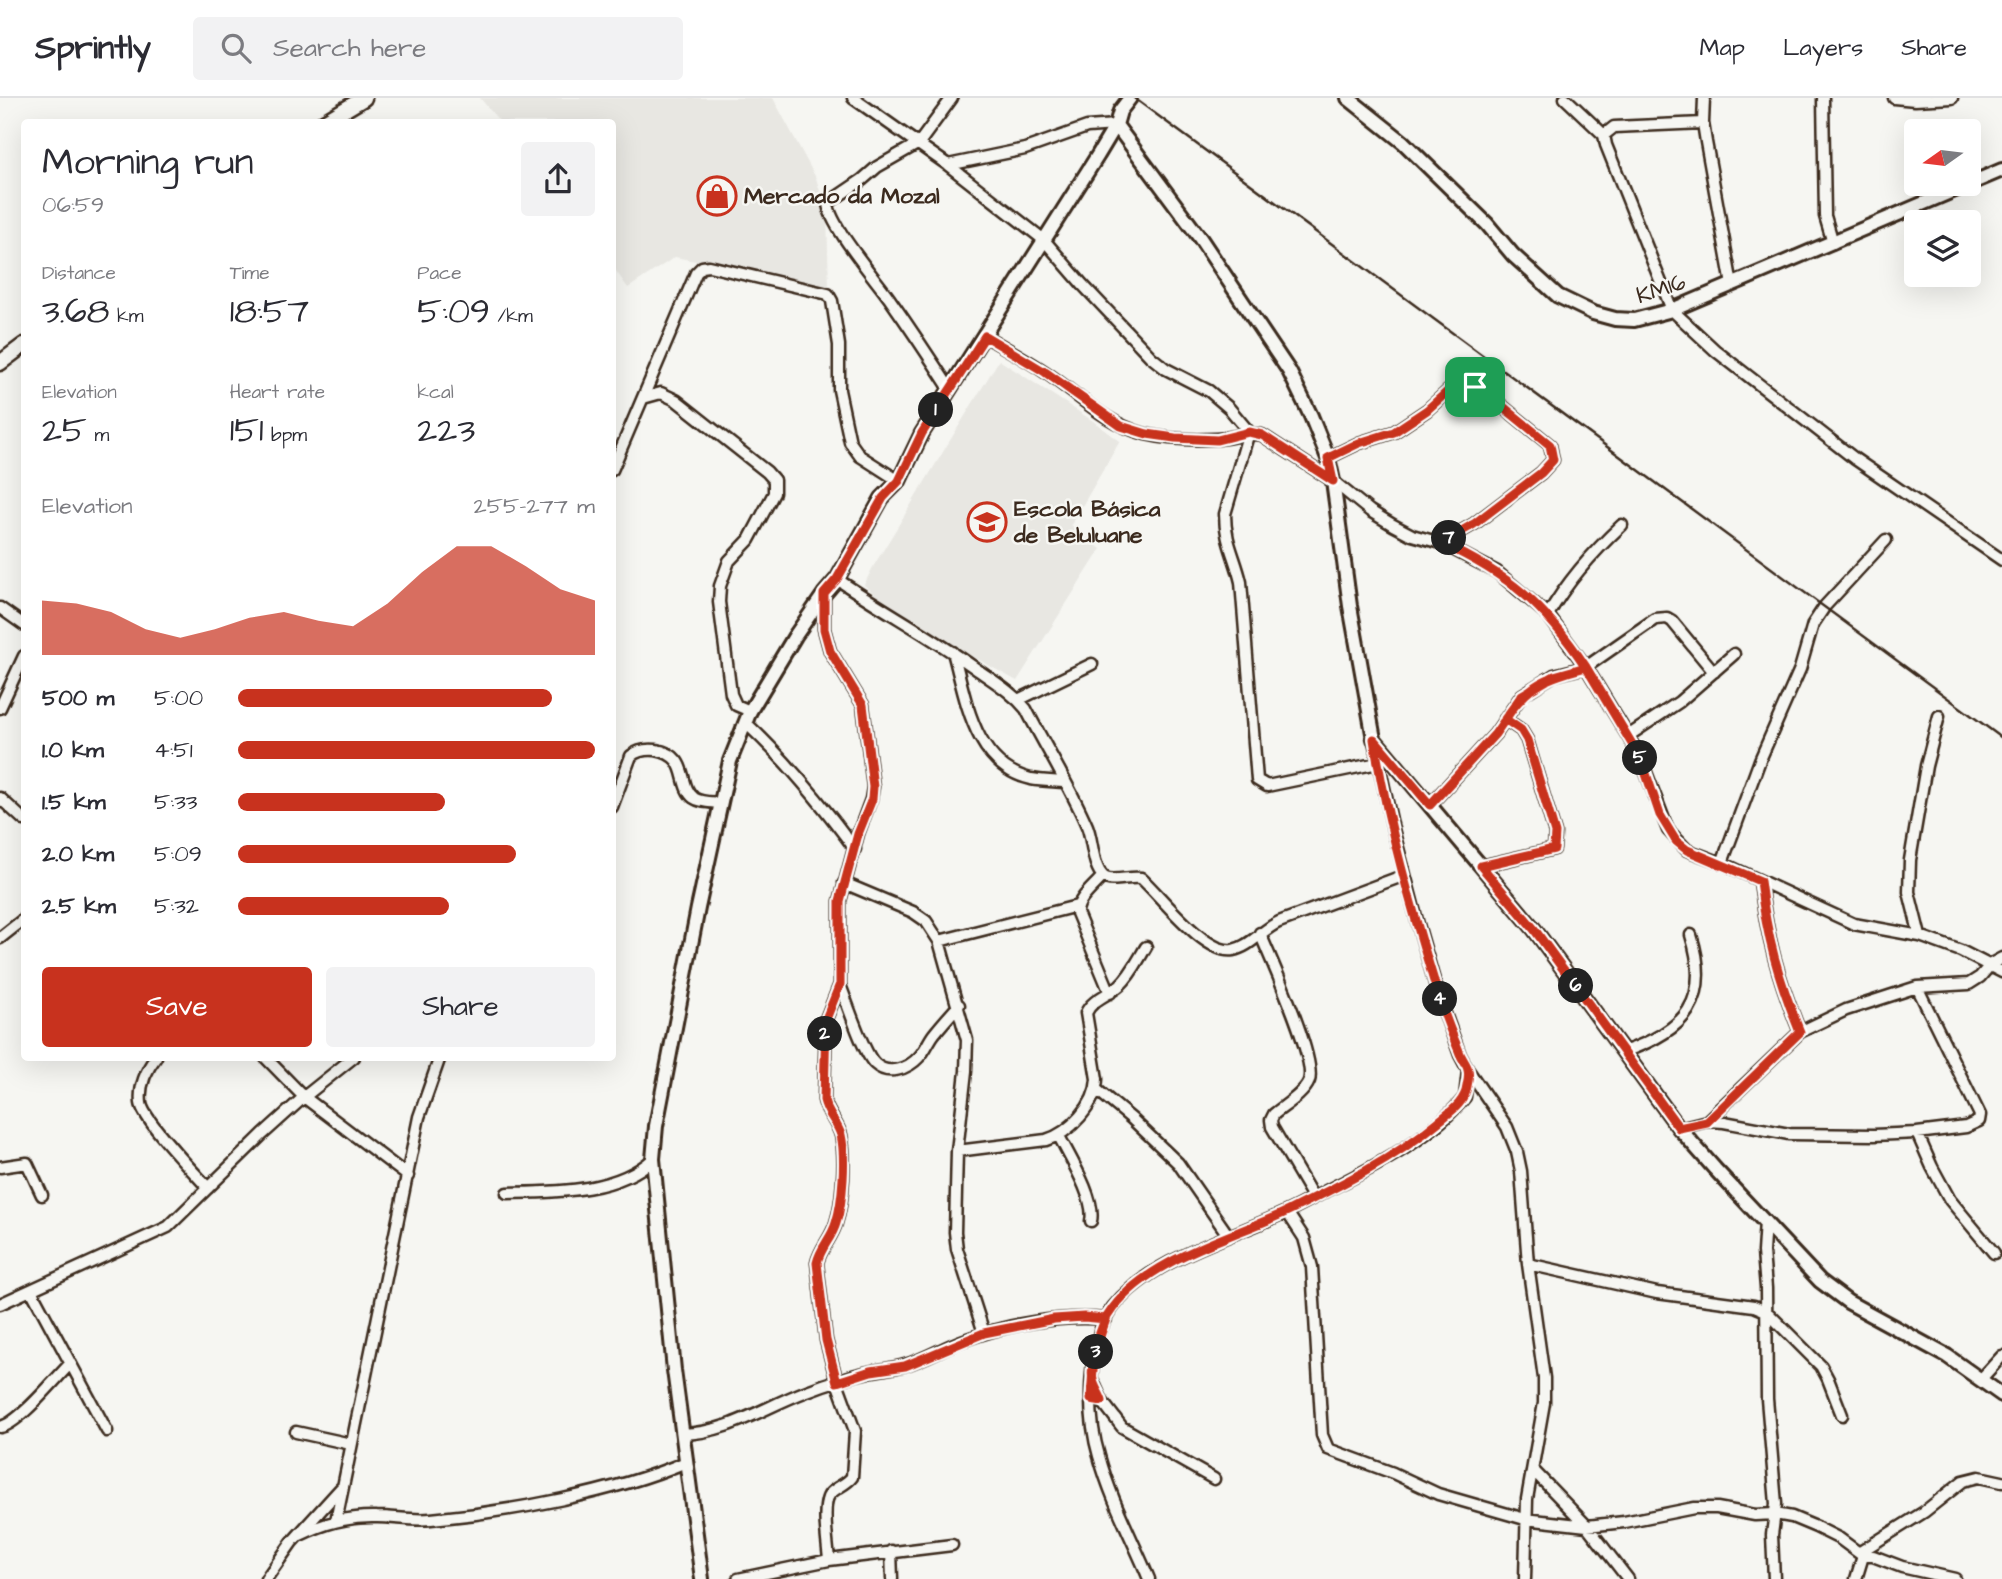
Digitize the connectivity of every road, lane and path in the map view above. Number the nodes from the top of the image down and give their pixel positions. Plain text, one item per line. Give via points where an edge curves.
1 (364, 98) edge
2 (853, 98) edge
3 (952, 98) edge
4 (1129, 98) edge
5 (1348, 98) edge
6 (1565, 98) edge
7 (1704, 98) edge
8 (1824, 98) edge
9 (1894, 98) edge
10 (1952, 98) edge
11 (329, 119) edge
12 (1703, 123) junction
13 (1116, 125) junction
14 (1604, 135) junction
15 (919, 143) junction
16 (948, 164) junction
17 (2002, 170) edge
18 (1044, 240) junction
19 (1833, 243) junction
20 (1732, 285) junction
21 (1672, 310) junction
22 (985, 336) junction
23 (21, 347) edge
24 (0, 363) edge
25 (950, 389) junction
26 (643, 399) junction
27 (1249, 432) junction
28 (1328, 458) junction
29 (616, 461) edge
30 (899, 481) junction
31 (1333, 481) junction
32 (1622, 526) dead end
33 (1886, 540) dead end
34 (1441, 543) junction
35 (2002, 560) edge
36 (837, 579) junction
37 (824, 594) junction
38 (0, 608) edge
39 (1548, 615) junction
40 (21, 623) edge
41 (953, 652) junction
42 (1734, 654) dead end
43 (21, 662) edge
44 (1092, 664) dead end
45 (1586, 667) junction
46 (1714, 672) junction
47 (1018, 700) junction
48 (0, 708) edge
49 (1939, 716) dead end
50 (748, 718) junction
51 (1505, 719) junction
52 (1628, 736) junction
53 (1374, 739) junction
54 (1378, 763) junction
55 (1064, 782) junction
56 (616, 796) edge
57 (0, 798) edge
58 (721, 803) junction
59 (1430, 805) junction
60 (21, 817) edge
61 (855, 849) junction
62 (1722, 863) junction
63 (1481, 866) junction
64 (1405, 875) junction
65 (1103, 876) junction
66 (1760, 881) junction
67 (844, 883) junction
68 (1077, 906) junction
69 (21, 921) edge
70 (1260, 933) junction
71 (1691, 935) dead end
72 (1920, 936) junction
73 (0, 938) edge
74 (939, 940) junction
75 (1146, 947) dead end
76 (2002, 958) edge
77 (1991, 964) junction
78 (2002, 972) edge
79 (840, 984) junction
80 (1917, 987) junction
81 (1110, 993) junction
82 (959, 1005) junction
83 (1800, 1032) junction
84 (1623, 1052) junction
85 (154, 1061) edge
86 (269, 1061) edge
87 (349, 1061) edge
88 (439, 1062) edge
89 (1468, 1070) junction
90 (1096, 1089) junction
91 (304, 1097) junction
92 (1707, 1122) junction
93 (1679, 1128) junction
94 (1917, 1133) junction
95 (1059, 1136) junction
96 (957, 1151) junction
97 (653, 1159) junction
98 (0, 1167) edge
99 (408, 1176) junction
100 (208, 1188) junction
101 (508, 1193) dead end
102 (42, 1195) dead end
103 (1312, 1197) junction
104 (1287, 1212) junction
105 (1091, 1221) dead end
106 (1765, 1221) junction
107 (1228, 1235) junction
108 (1994, 1253) dead end
109 (1528, 1264) junction
110 (31, 1290) junction
111 (0, 1304) edge
112 (1766, 1311) junction
113 (1106, 1319) junction
114 (984, 1333) junction
115 (2002, 1356) edge
116 (70, 1364) junction
117 (1981, 1379) junction
118 (837, 1382) junction
119 (2002, 1395) edge
120 (1097, 1400) junction
121 (1842, 1415) dead end
122 (0, 1427) edge
123 (107, 1431) dead end
124 (296, 1432) dead end
125 (682, 1434) junction
126 (351, 1444) junction
127 (686, 1462) junction
128 (1533, 1470) junction
129 (1214, 1479) dead end
130 (2002, 1482) edge
131 (343, 1486) junction
132 (1775, 1514) junction
133 (1525, 1520) junction
134 (336, 1521) junction
135 (1587, 1526) junction
136 (300, 1535) junction
137 (952, 1545) dead end
138 (891, 1551) junction
139 (1861, 1554) junction
140 (829, 1560) junction
141 (1149, 1578) edge
142 (266, 1579) edge
143 (702, 1579) edge
144 (738, 1579) edge
145 (892, 1579) edge
146 (1525, 1579) edge
147 (1628, 1579) edge
148 (1774, 1579) edge
149 (1856, 1579) edge
150 (1955, 1579) edge

1 - 11 main road
2 - 15 street
3 - 15 street
4 - 13 street
5 - 21 street, KM16 via 1403,142 1558,296 1615,319 1634,320
6 - 14 street
7 - 12 street
8 - 19 street via 1825,216
9 - 10 street
12 - 14 street via 1614,127
12 - 20 street
13 - 16 street via 1087,127 1025,149
13 - 18 street
13 - 28 street via 1200,238 1289,371
14 - 21 street
15 - 16 street
15 - 25 street via 877,167 831,200 828,208
16 - 18 street
17 - 19 street, KM16
18 - 22 street
18 - 27 street via 1151,357 1209,391
19 - 20 street, KM16
20 - 21 street, KM16
21 - 35 street via 1716,351 1855,460
22 - 25 street
22 - 27 street via 1121,426 1147,434 1217,440
23 - 24 main road
25 - 30 street
26 - 29 street
26 - 30 street via 702,267 828,294 850,442 860,456
26 - 50 street via 661,393 676,400 774,480 774,493 749,540 729,561 720,586 731,694
27 - 31 street via 1274,441
27 - 54 street via 1225,526 1241,582 1257,780 1267,786
28 - 31 street
28 - 34 street via 1394,432 1458,382 1490,396 1550,445 1553,460 1474,524
30 - 36 street via 883,498
31 - 34 street via 1393,526
31 - 53 street
32 - 39 street via 1572,577
33 - 62 street via 1813,624 1800,669
34 - 39 street via 1497,572
36 - 37 street
36 - 41 street
37 - 50 street
37 - 61 street via 824,629 830,651 863,705 867,727 872,799
38 - 40 street
39 - 45 street
41 - 47 street
41 - 55 street via 983,745 1011,771 1030,779
42 - 46 street
43 - 48 street
44 - 47 street
45 - 46 street via 1660,618 1672,621
45 - 51 street via 1537,684 1522,695
45 - 52 street
46 - 52 street
47 - 55 street
49 - 72 street via 1910,860 1909,892
50 - 58 street via 730,761
50 - 61 street
51 - 59 street
51 - 63 street via 1527,740 1555,833 1554,849
52 - 62 street via 1668,830 1687,850
53 - 54 street
53 - 59 street
54 - 64 street
55 - 65 street via 1086,824
56 - 58 street via 631,756 649,749 673,757 694,797
57 - 60 street
58 - 97 street
59 - 63 street
61 - 67 street
62 - 66 street
63 - 84 street via 1534,929
64 - 70 street
64 - 89 street via 1438,994
65 - 68 street
65 - 70 street via 1141,878 1208,943 1225,950 1245,946
66 - 72 street via 1854,924
66 - 83 street via 1773,959
67 - 74 street via 913,912
67 - 79 street via 838,915
68 - 74 street
68 - 81 street
69 - 73 street
70 - 103 street via 1300,1032 1310,1074 1306,1086 1275,1114 1272,1127
71 - 84 street via 1700,979 1696,998 1666,1032
72 - 77 street
74 - 82 street
75 - 81 street via 1126,979
76 - 77 street
77 - 78 street
77 - 80 street via 1969,984
79 - 82 street via 865,1048 874,1064 886,1070 898,1070 920,1056
79 - 118 street via 826,1019 824,1100 841,1137 840,1210 817,1263 826,1340
80 - 83 street via 1846,1010
80 - 94 street via 1980,1115 1979,1121 1966,1127
81 - 90 street via 1090,1005 1086,1013
82 - 96 street via 967,1050
83 - 92 street
84 - 93 street
85 - 100 street via 141,1090 143,1111
86 - 91 street
87 - 91 street
88 - 99 street via 419,1117
89 - 103 street via 1465,1097 1422,1136
89 - 109 street via 1507,1126 1517,1152
90 - 95 street via 1093,1100
90 - 107 street via 1178,1163
91 - 99 street
91 - 100 street
92 - 93 street
92 - 94 street via 1789,1134
93 - 106 street
94 - 108 street via 1950,1200
95 - 96 street
95 - 105 street via 1085,1190
96 - 114 street via 957,1249
97 - 101 street via 632,1174 592,1186
97 - 125 street
98 - 102 street via 27,1163
99 - 126 street
100 - 110 street via 168,1227
103 - 104 street
104 - 107 street
104 - 133 street via 1304,1238 1312,1267 1322,1435 1328,1448 1438,1494
106 - 112 street
106 - 117 street via 1832,1291
107 - 113 street via 1142,1281
109 - 112 street
109 - 128 street via 1544,1378
110 - 111 street
110 - 116 street
112 - 121 street via 1821,1366
112 - 132 street
113 - 114 street via 1054,1319
113 - 120 street via 1098,1338 1093,1381
114 - 118 street via 905,1366
115 - 117 street
116 - 122 street via 19,1417
116 - 123 street
117 - 119 street
118 - 125 street via 720,1429
118 - 140 street via 853,1422 854,1453 852,1477 825,1503
120 - 129 street via 1122,1427
120 - 141 street via 1091,1417 1098,1454
124 - 126 street
125 - 127 street
126 - 131 street
127 - 134 street via 621,1485 514,1507 426,1520 366,1517
127 - 143 street
128 - 133 street
128 - 135 street
130 - 139 street via 1979,1477 1963,1481
131 - 134 street
131 - 136 street
132 - 135 street via 1694,1508
132 - 139 street via 1816,1527
132 - 148 street
133 - 135 street
133 - 146 street
134 - 136 street
135 - 147 street
136 - 142 street
137 - 138 street
138 - 140 street
138 - 145 street
139 - 149 street
139 - 150 street
140 - 144 street

